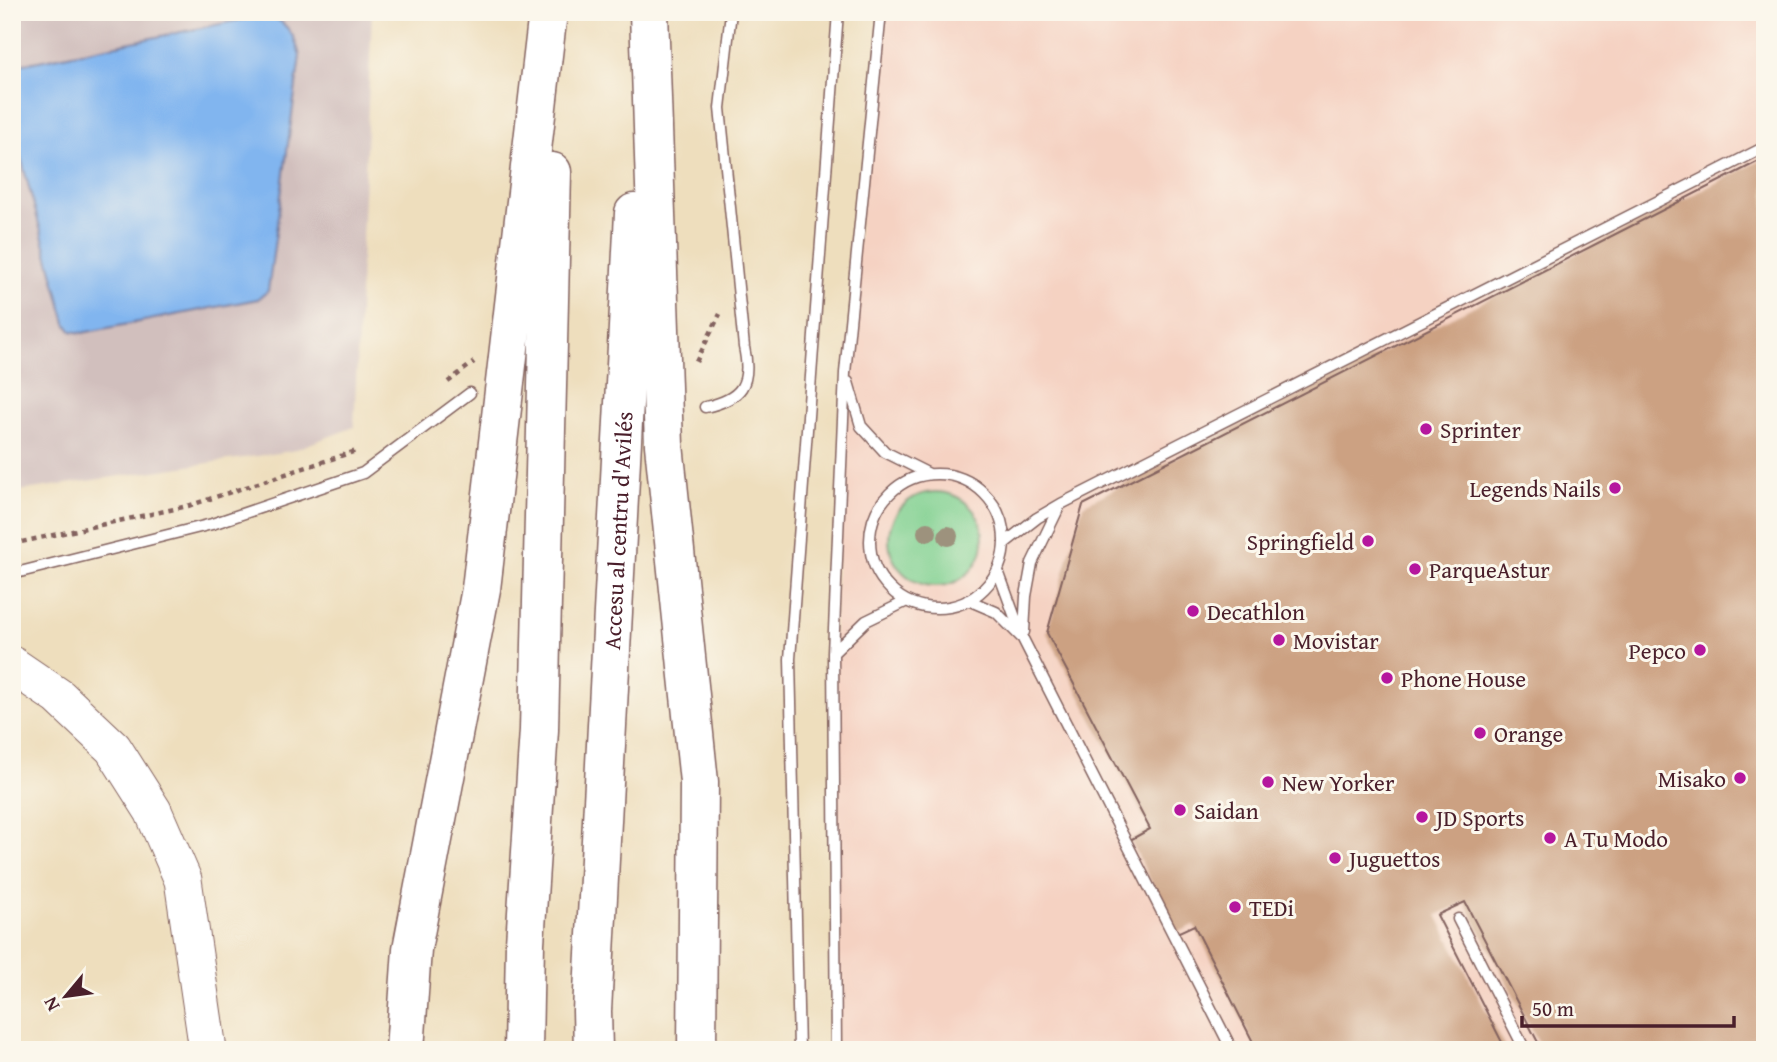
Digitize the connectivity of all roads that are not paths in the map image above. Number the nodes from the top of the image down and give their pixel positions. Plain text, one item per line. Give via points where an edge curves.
1 (548, 12) edge
2 (556, 12) edge
3 (647, 12) edge
4 (731, 12) edge
5 (838, 12) edge
6 (881, 12) edge
7 (1765, 147) edge
8 (845, 373) junction
9 (470, 393) dead end
10 (705, 407) dead end
11 (929, 474) junction
12 (1061, 504) junction
13 (1006, 542) junction
14 (998, 572) junction
15 (12, 574) edge
16 (968, 600) junction
17 (905, 602) junction
18 (1023, 639) junction
19 (833, 653) junction
20 (12, 665) edge
21 (1458, 919) dead end
22 (208, 1050) edge
23 (405, 1050) edge
24 (523, 1050) edge
25 (593, 1050) edge
26 (697, 1050) edge
27 (799, 1050) edge
28 (836, 1050) edge
29 (1232, 1050) edge
30 (1525, 1050) edge

1 - 23 highway via 481,589 412,949
2 - 24 highway via 539,730
3 - 25 highway, Accesu al centru d'Avilés
3 - 26 highway via 664,445 699,782
4 - 10 lane via 720,108 749,368 741,391
5 - 27 lane via 790,659
6 - 8 lane
7 - 12 lane
8 - 11 lane via 862,426 886,452
8 - 19 lane
9 - 15 lane via 363,473 212,524
11 - 13 lane via 956,476 988,497 1001,519
11 - 17 lane via 889,493 870,522 869,548 877,570
12 - 13 lane
12 - 18 lane via 1032,563
13 - 14 lane
14 - 16 lane
14 - 18 lane
16 - 17 lane via 925,608
16 - 18 lane via 996,612
17 - 19 lane via 866,621
18 - 29 lane
19 - 28 lane
20 - 22 main road via 59,697 113,748 153,811 183,880
21 - 30 lane

